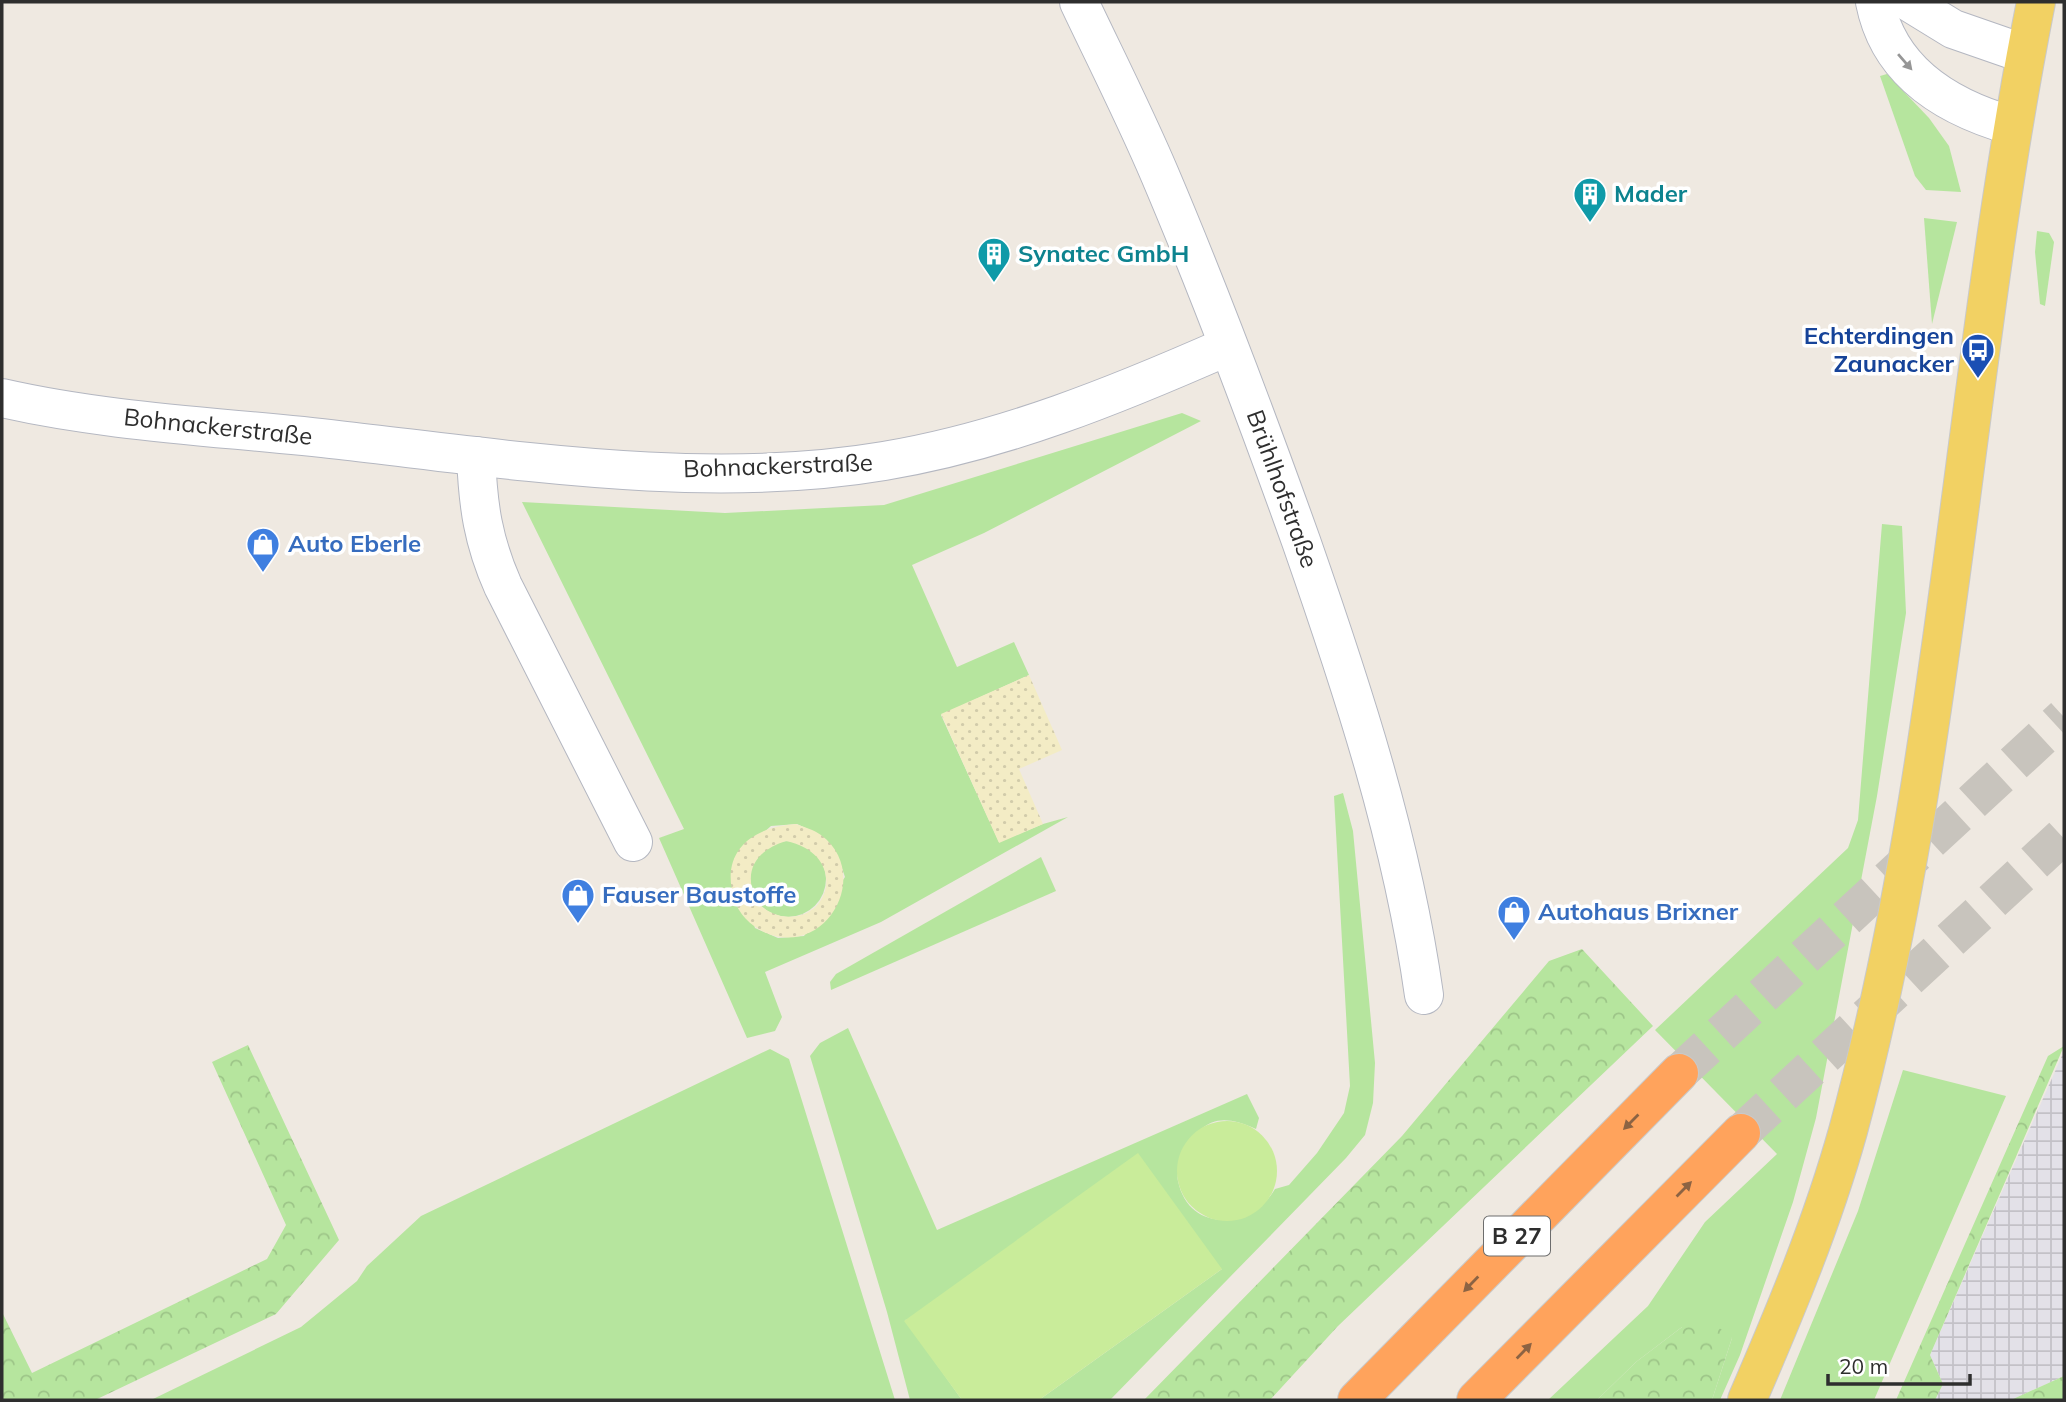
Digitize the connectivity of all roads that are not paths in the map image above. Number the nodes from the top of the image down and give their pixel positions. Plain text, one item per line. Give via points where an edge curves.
1 (1079, 2) edge
2 (1875, 2) edge
3 (1909, 2) edge
4 (2036, 2) edge
5 (2025, 54) junction
6 (2013, 126) junction
7 (1228, 346) junction
8 (2, 398) edge
9 (476, 456) junction
10 (634, 842) dead end
11 (1424, 995) dead end
12 (1679, 1073) tunnel mouth
13 (1741, 1133) tunnel mouth
14 (1357, 1400) edge
15 (1476, 1400) edge
16 (1747, 1400) edge

1 - 7 street, Brühlhofstraße via 1160,175
2 -> 6 street via 1879,22 1900,59 1937,95 1978,116
3 - 5 street via 1953,30
4 - 5 main road
5 - 6 main road
6 - 16 main road via 1920,775 1880,996 1813,1243
7 - 9 street, Bohnackerstraße via 1056,416 882,462 821,469 707,472
7 - 11 street, Brühlhofstraße via 1354,695 1398,851
8 - 9 street, Bohnackerstraße via 74,412
9 - 10 street via 486,547
12 -> 14 highway, B 27
15 -> 13 highway

